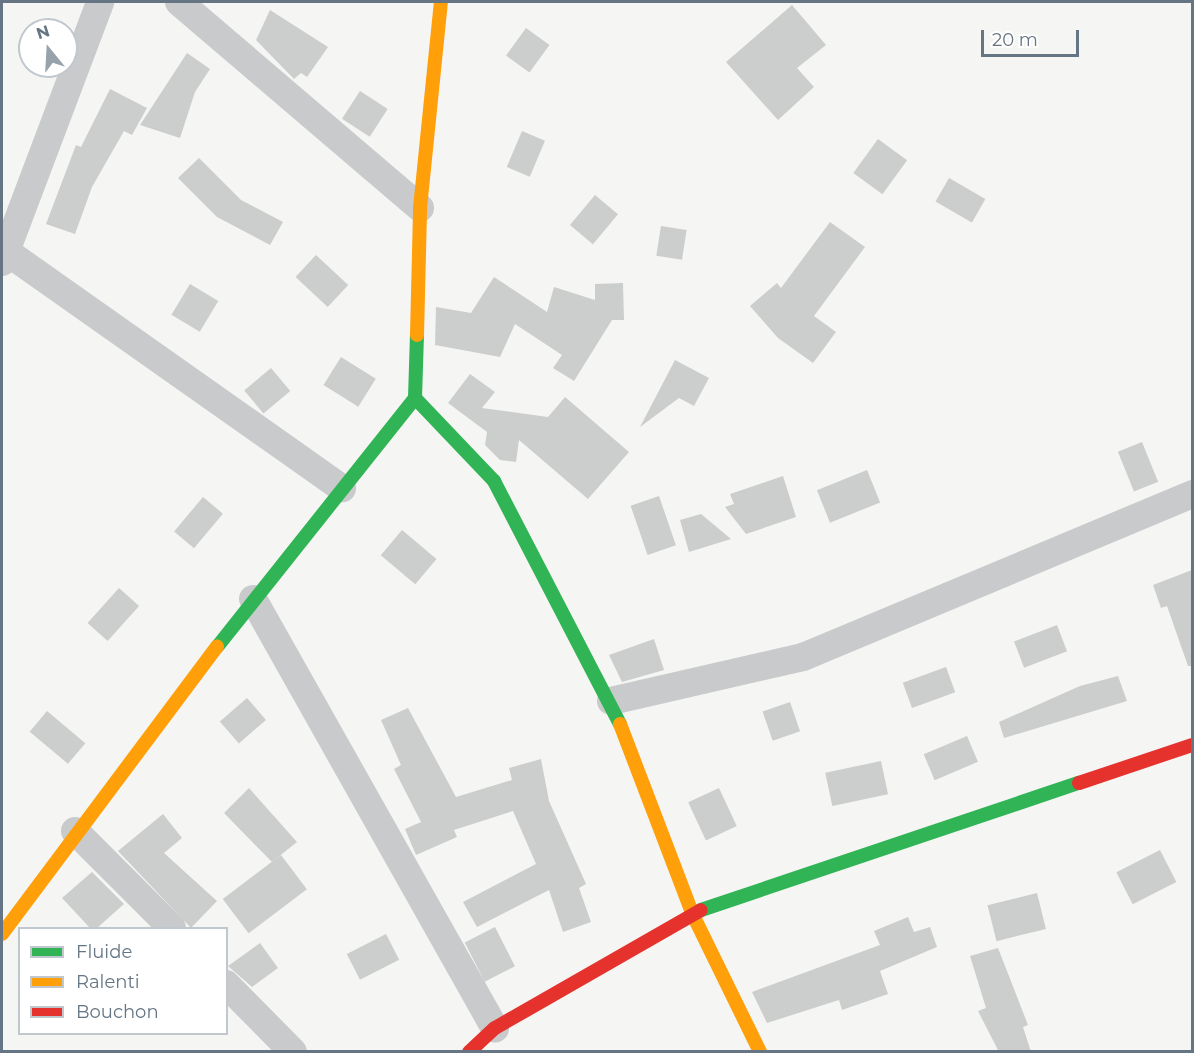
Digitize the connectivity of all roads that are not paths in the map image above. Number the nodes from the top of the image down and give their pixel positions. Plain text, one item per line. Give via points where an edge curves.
1 (100, 2) edge
2 (179, 2) edge
3 (441, 2) edge
4 (420, 208) junction
5 (4, 257) edge
6 (415, 398) junction
7 (342, 488) junction
8 (1192, 494) edge
9 (253, 598) junction
10 (611, 701) junction
11 (1192, 745) edge
12 (75, 831) junction
13 (692, 913) junction
14 (171, 927) edge
15 (2, 934) edge
16 (228, 986) edge
17 (495, 1028) junction
18 (293, 1052) edge
19 (469, 1052) edge
20 (760, 1052) edge

1 - 5 street
2 - 4 street
3 - 4 street
4 - 6 street
5 - 7 street
6 - 7 street
6 - 10 street via 494,481
7 - 9 street
8 - 10 street via 803,657
9 - 12 street
9 - 17 street
10 - 13 street
11 - 13 street
12 - 14 street
12 - 15 street
13 - 17 street
13 - 20 street
16 - 18 street
17 - 19 street

